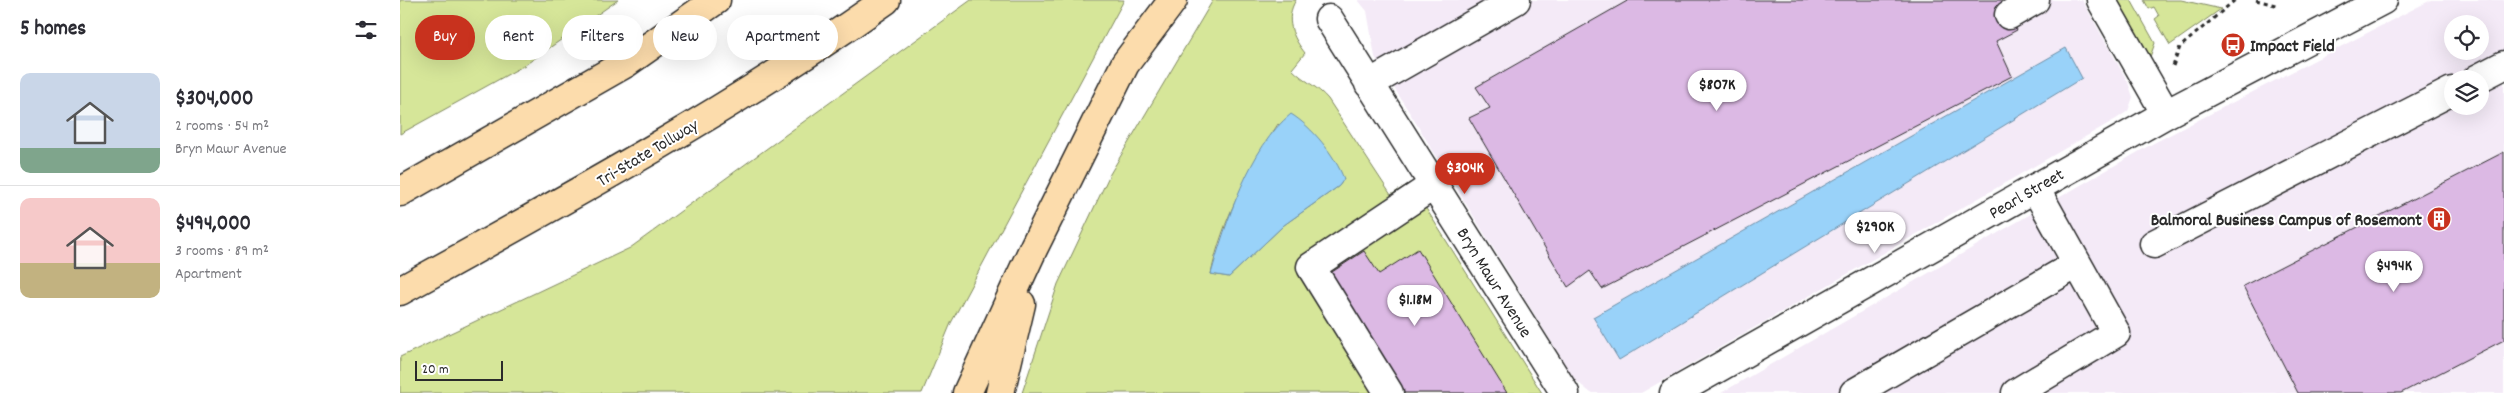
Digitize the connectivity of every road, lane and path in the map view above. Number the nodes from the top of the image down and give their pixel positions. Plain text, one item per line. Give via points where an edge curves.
1 (716, 0) edge
2 (886, 0) edge
3 (1173, 0) edge
4 (1516, 0) edge
5 (2035, 0) edge
6 (2101, 0) edge
7 (2235, 0) edge
8 (2256, 0) edge
9 (2383, 0) edge
10 (2279, 6) dead end
11 (2009, 15) dead end
12 (1329, 19) dead end
13 (2504, 65) edge
14 (2173, 66) dead end
15 (2489, 73) edge
16 (1370, 84) junction
17 (2444, 95) edge
18 (2166, 114) junction
19 (1434, 185) junction
20 (2035, 188) junction
21 (400, 192) edge
22 (2154, 244) dead end
23 (1034, 247) junction
24 (2077, 264) junction
25 (400, 291) edge
26 (967, 393) edge
27 (1000, 393) edge
28 (1389, 393) edge
29 (1565, 393) edge
30 (1674, 393) edge
31 (1854, 393) edge
32 (2016, 393) edge

1 - 21 highway via 626,63
2 - 25 highway, Tri-State Tollway via 820,47 601,180
3 - 23 highway via 1125,64
4 - 16 street
5 - 11 street
6 - 18 street
7 - 14 path via 2180,47
8 - 10 path
9 - 18 street, Pearl Street
12 - 16 street, Bryn Mawr Avenue
13 - 15 street
16 - 19 street, Bryn Mawr Avenue
17 - 22 street
18 - 20 street, Pearl Street
19 - 28 street via 1311,267
19 - 29 street, Bryn Mawr Avenue
20 - 24 street
20 - 30 street, Pearl Street
23 - 26 highway
23 - 27 highway
24 - 31 street
24 - 32 street via 2116,333

